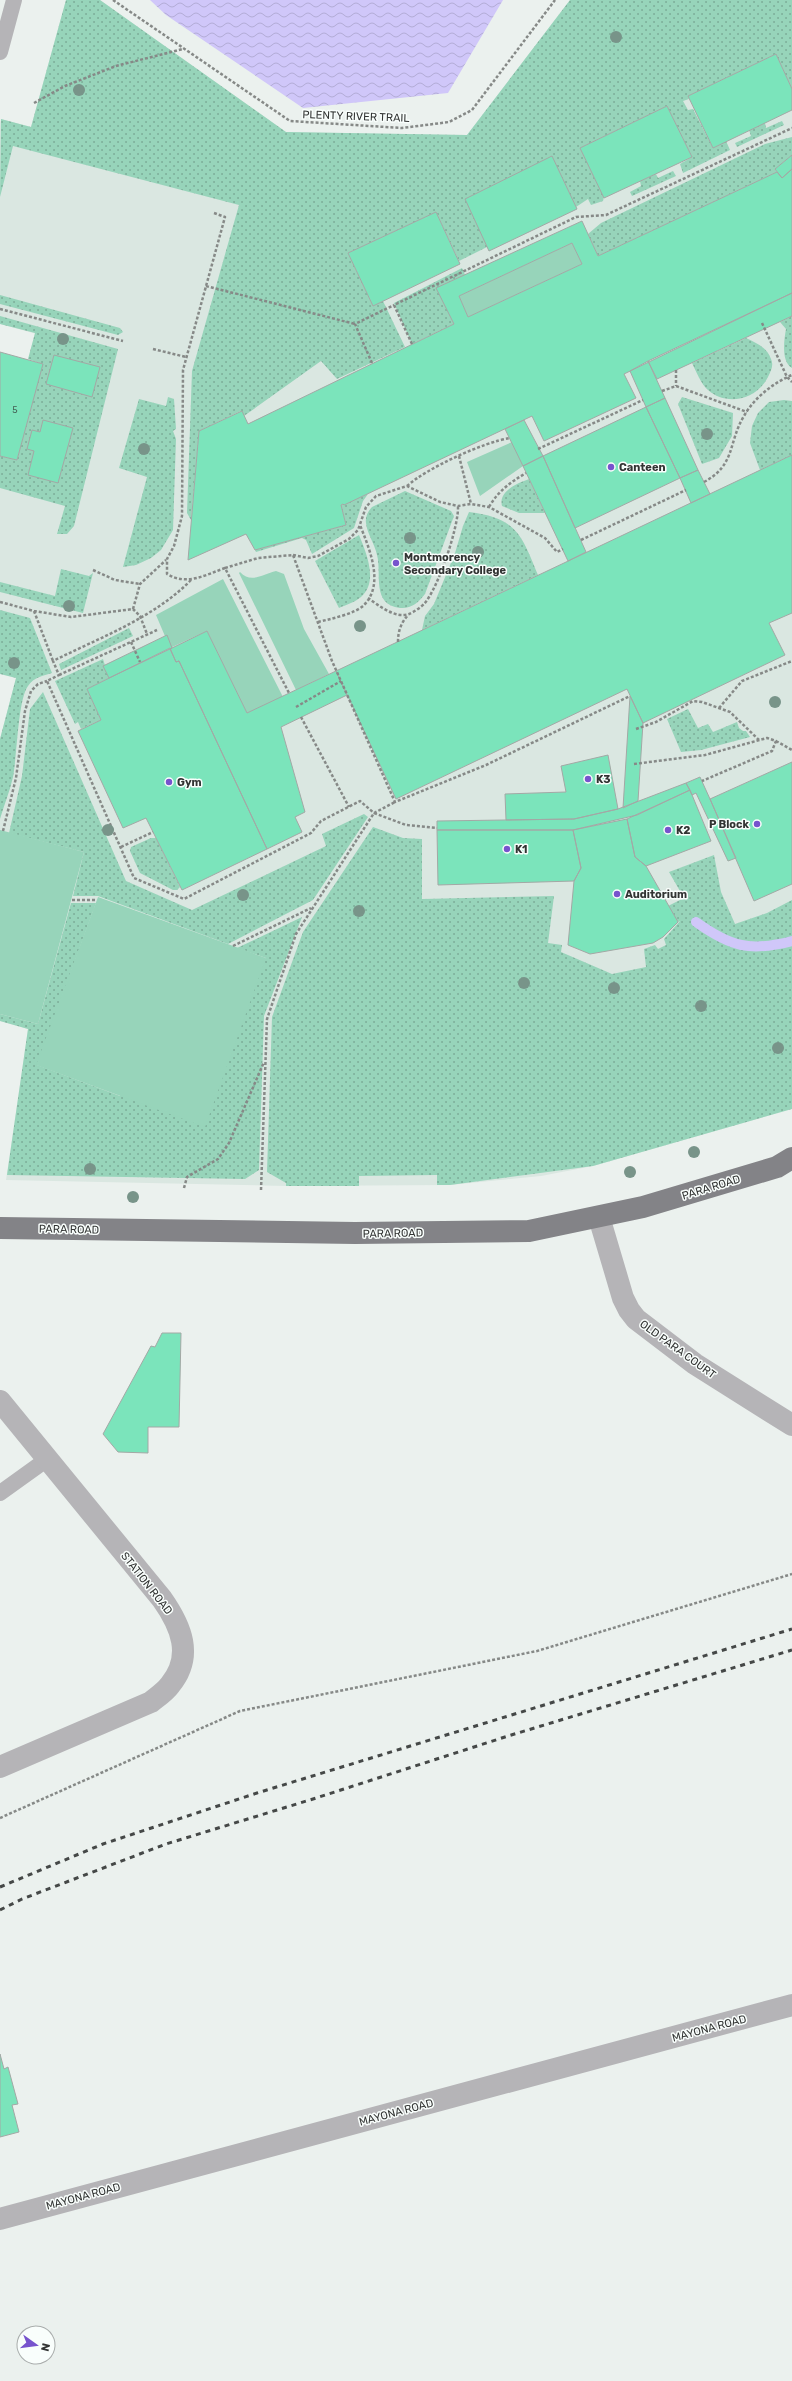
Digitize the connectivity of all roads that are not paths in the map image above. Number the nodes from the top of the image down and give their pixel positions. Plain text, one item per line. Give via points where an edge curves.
1 (14, 0) edge
2 (0, 52) edge
3 (787, 1164) edge
4 (599, 1217) junction
5 (0, 1228) edge
6 (0, 1401) edge
7 (792, 1425) edge
8 (46, 1460) junction
9 (0, 1493) edge
10 (0, 1767) edge
11 (792, 2005) edge
12 (0, 2218) edge

1 - 2 lane
3 - 4 main road, PARA ROAD via 643,1207
4 - 5 main road, PARA ROAD via 513,1231 355,1233
4 - 7 street, OLD PARA COURT via 623,1298 636,1319 695,1364
6 - 8 street, STATION ROAD
8 - 9 lane
8 - 10 street, STATION ROAD via 162,1599 177,1621 183,1644 182,1665 170,1686 151,1702
11 - 12 street, MAYONA ROAD

